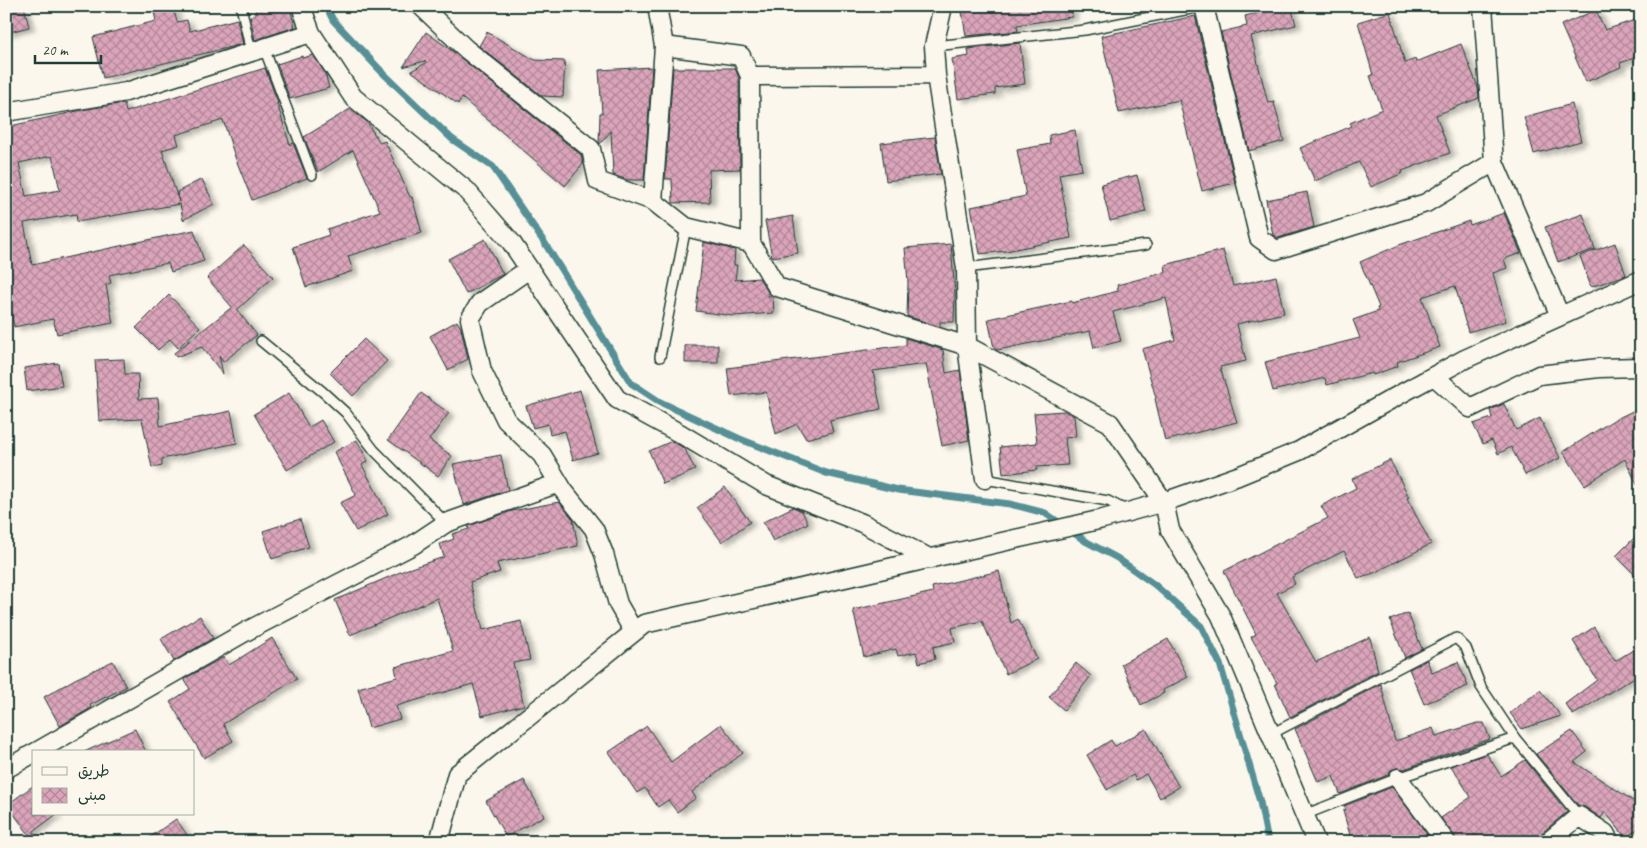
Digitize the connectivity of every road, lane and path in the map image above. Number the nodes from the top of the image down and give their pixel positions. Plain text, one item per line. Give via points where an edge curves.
1 (241, 6) edge
2 (301, 6) edge
3 (421, 6) edge
4 (657, 6) edge
5 (944, 6) edge
6 (1204, 6) edge
7 (1483, 6) edge
8 (311, 33) junction
9 (664, 46) junction
10 (934, 46) junction
11 (258, 50) junction
12 (750, 76) junction
13 (936, 76) junction
14 (6, 112) edge
15 (1494, 162) junction
16 (312, 175) dead end
17 (653, 201) junction
18 (686, 227) junction
19 (751, 243) junction
20 (1146, 245) dead end
21 (966, 268) junction
22 (529, 269) junction
23 (1641, 280) edge
24 (1560, 316) junction
25 (261, 341) dead end
26 (967, 346) junction
27 (660, 358) dead end
28 (1641, 367) edge
29 (1434, 376) junction
30 (986, 479) joint
31 (559, 483) junction
32 (1164, 502) junction
33 (1130, 512) junction
34 (446, 523) junction
35 (932, 559) junction
36 (634, 632) junction
37 (1270, 734) junction
38 (1515, 738) junction
39 (39, 750) edge
40 (32, 754) edge
41 (6, 769) edge
42 (1398, 778) junction
43 (1304, 815) junction
44 (1579, 816) junction
45 (439, 842) edge
46 (1316, 842) edge
47 (1446, 842) edge
48 (1548, 842) edge
49 (1610, 842) edge

1 - 11 lane
2 - 8 street
3 - 17 street via 466,49 591,149 598,181
4 - 9 street
5 - 10 street
6 - 10 lane via 1084,30
6 - 15 street via 1259,238 1276,250 1426,203
7 - 15 street
8 - 11 street
8 - 22 street via 353,97 466,190 511,242
9 - 12 street via 742,56
9 - 17 street
10 - 13 street
11 - 14 street via 126,92
11 - 16 lane
12 - 13 street
12 - 19 street
13 - 21 street
15 - 24 street
17 - 18 street
18 - 19 street
18 - 27 lane
19 - 26 street via 777,287
20 - 21 lane
21 - 26 street
22 - 31 street via 480,303 470,319 482,371 506,420 542,456
22 - 35 street via 617,399 766,485 862,523
23 - 24 street
24 - 29 street
25 - 34 lane via 346,414 374,450
26 - 30 street
26 - 32 street via 1110,423
28 - 29 street via 1539,375 1470,408
29 - 32 street via 1299,451
30 - 33 lane via 1108,502
31 - 34 street
31 - 36 street via 594,530 618,604
32 - 33 street
32 - 37 street via 1170,530 1221,616
33 - 35 street
34 - 39 street via 413,545 247,631
35 - 36 street via 644,624
36 - 45 street via 457,774
37 - 38 lane via 1456,638 1466,648 1481,687
37 - 43 street
38 - 42 lane
38 - 44 lane
40 - 41 street
42 - 43 lane
42 - 47 street
43 - 46 street
44 - 48 street
44 - 49 street via 1605,833

